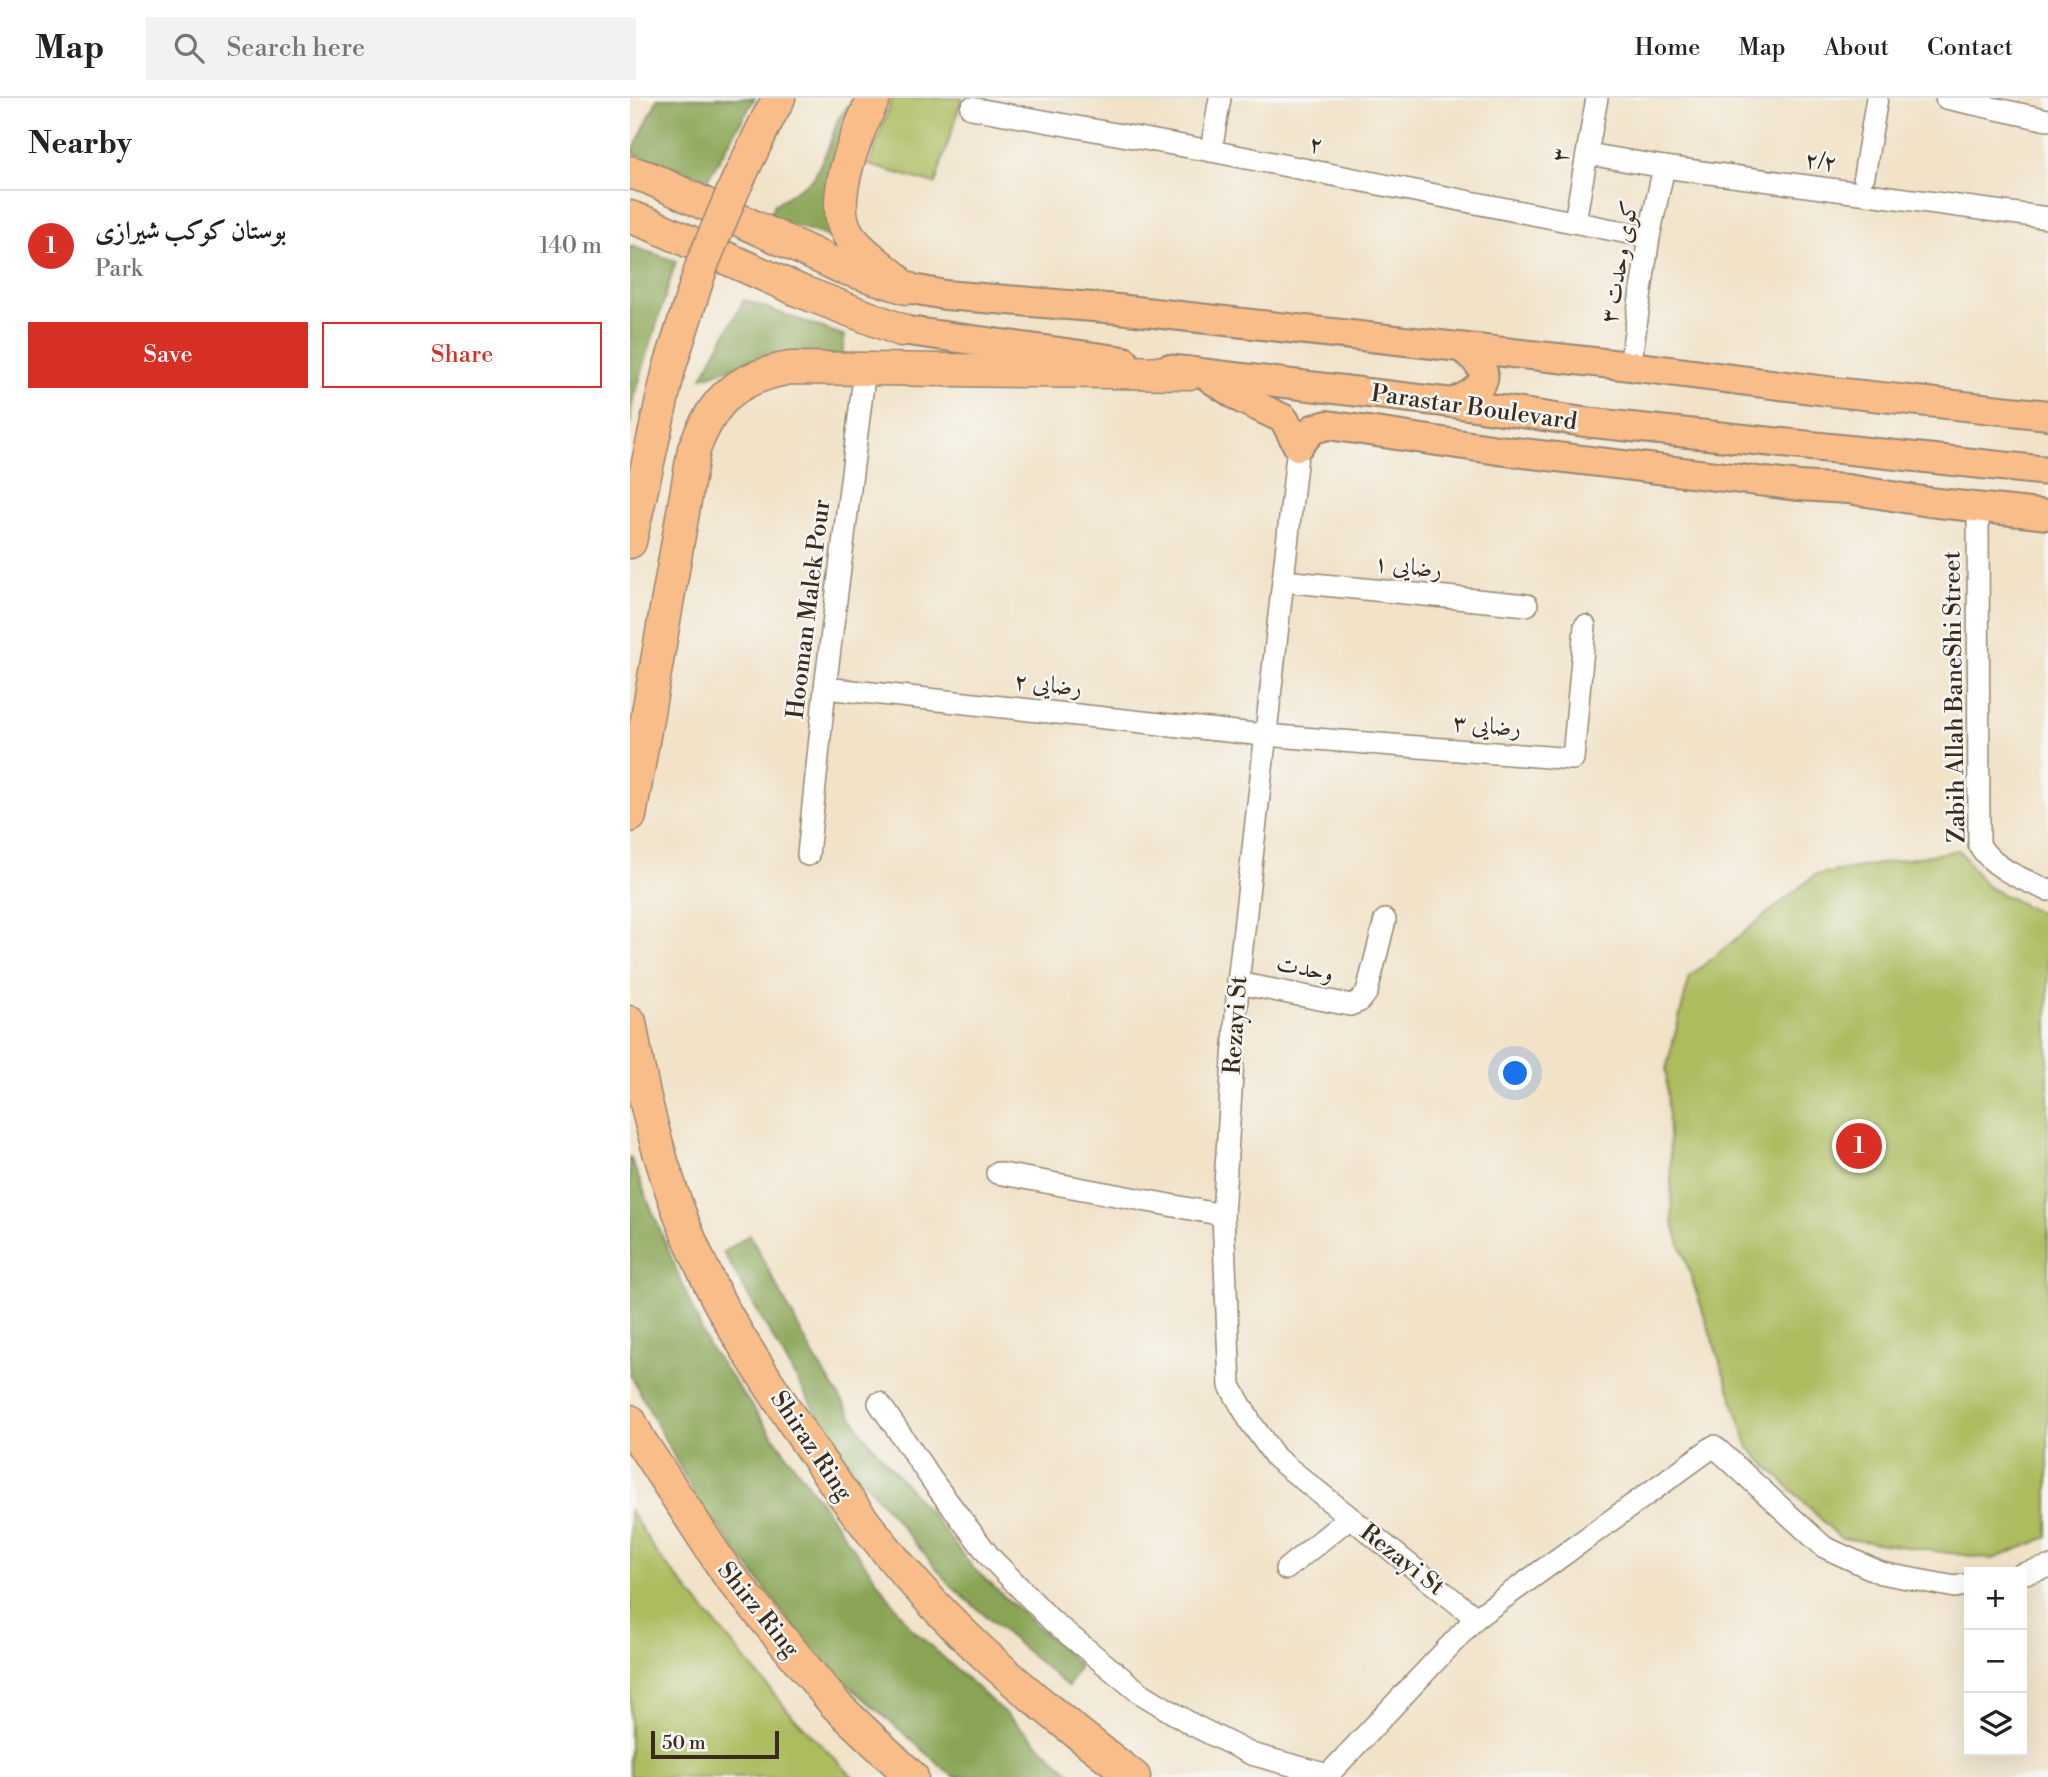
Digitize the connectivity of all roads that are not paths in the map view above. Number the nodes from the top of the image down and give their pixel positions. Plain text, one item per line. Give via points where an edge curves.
1 (874, 98) edge
2 (1220, 98) edge
3 (1597, 98) edge
4 (1877, 98) edge
5 (1946, 98) edge
6 (971, 108) dead end
7 (773, 109) edge
8 (2048, 120) edge
9 (1211, 151) junction
10 (1588, 153) junction
11 (1664, 167) junction
12 (630, 172) edge
13 (1864, 176) dead end
14 (630, 217) edge
15 (2048, 218) edge
16 (1575, 221) junction
17 (1649, 237) junction
18 (907, 288) junction
19 (901, 330) joint
20 (1462, 348) junction
21 (1519, 354) junction
22 (1630, 366) junction
23 (865, 369) junction
24 (1197, 374) junction
25 (1453, 403) junction
26 (1516, 412) junction
27 (2048, 415) edge
28 (1298, 446) junction
29 (1891, 454) junction
30 (2048, 471) edge
31 (1848, 489) junction
32 (1929, 502) junction
33 (1978, 508) junction
34 (2048, 515) edge
35 (630, 542) edge
36 (1283, 581) junction
37 (1527, 605) dead end
38 (1585, 626) dead end
39 (825, 688) junction
40 (1265, 735) junction
41 (630, 816) edge
42 (808, 855) dead end
43 (2048, 890) edge
44 (1385, 920) dead end
45 (1238, 983) junction
46 (630, 1023) edge
47 (997, 1173) dead end
48 (1223, 1214) junction
49 (879, 1403) dead end
50 (630, 1422) edge
51 (1349, 1518) junction
52 (2048, 1567) edge
53 (1286, 1569) dead end
54 (2027, 1573) edge
55 (1964, 1585) edge
56 (1476, 1618) junction
57 (912, 1777) edge
58 (1134, 1777) edge

1 - 18 highway via 853,151 840,208 845,230 855,244
2 - 9 street
3 - 10 street, ۳
4 - 13 street
5 - 8 street
6 - 9 street, ۲
7 - 35 highway, bridge via 703,262 669,369
9 - 16 street, ۲
10 - 11 street, ۲/۲
10 - 16 street, ۳
11 - 15 street, ۲/۲
11 - 17 street, کوی وحدت ۳
12 - 18 highway via 841,267
14 - 19 highway
16 - 17 street, ۲
17 - 22 street, کوی وحدت ۳
18 - 20 main road
19 - 24 main road, Parastar Boulevard
20 - 21 main road
20 - 25 main road via 1479,361 1483,377 1471,394
21 - 22 main road
21 - 26 main road via 1500,384
22 - 27 main road
23 - 24 highway
23 - 39 street, Hooman Malek Pour
23 - 41 highway via 766,372 727,393 702,428 694,449
24 - 25 main road, Parastar Boulevard
24 - 28 main road via 1284,419
25 - 26 main road, Parastar Boulevard
26 - 29 main road, Parastar Boulevard
28 - 31 main road via 1313,429 1328,425 1510,451
28 - 36 street, Rezayi St
29 - 30 main road, Parastar Boulevard
29 - 31 main road
29 - 32 main road
31 - 32 main road
32 - 33 main road
33 - 34 main road
33 - 43 street, Zabih Allah BaneShi Street via 1979,844 2004,867
36 - 37 street, رضایی ۱
36 - 40 street, Rezayi St
38 - 40 street, رضایی ۳ via 1573,760
39 - 40 street, رضایی ۲
39 - 42 street, Hooman Malek Pour
40 - 45 street, Rezayi St
44 - 45 street, وحدت via 1367,992 1360,1001 1350,1005
45 - 48 street, Rezayi St
46 - 58 highway, Shiraz Ring via 659,1153 690,1236 715,1294 807,1443 855,1511 957,1628 1060,1720
47 - 48 street
48 - 51 street, Rezayi St via 1230,1386 1276,1458
49 - 56 street via 989,1558 1052,1621 1139,1692 1251,1754 1328,1775
50 - 57 highway, Shirz Ring via 726,1573 835,1704
51 - 53 street
51 - 56 street, Rezayi St
52 - 54 street
55 - 56 street via 1881,1573 1824,1547 1714,1446

